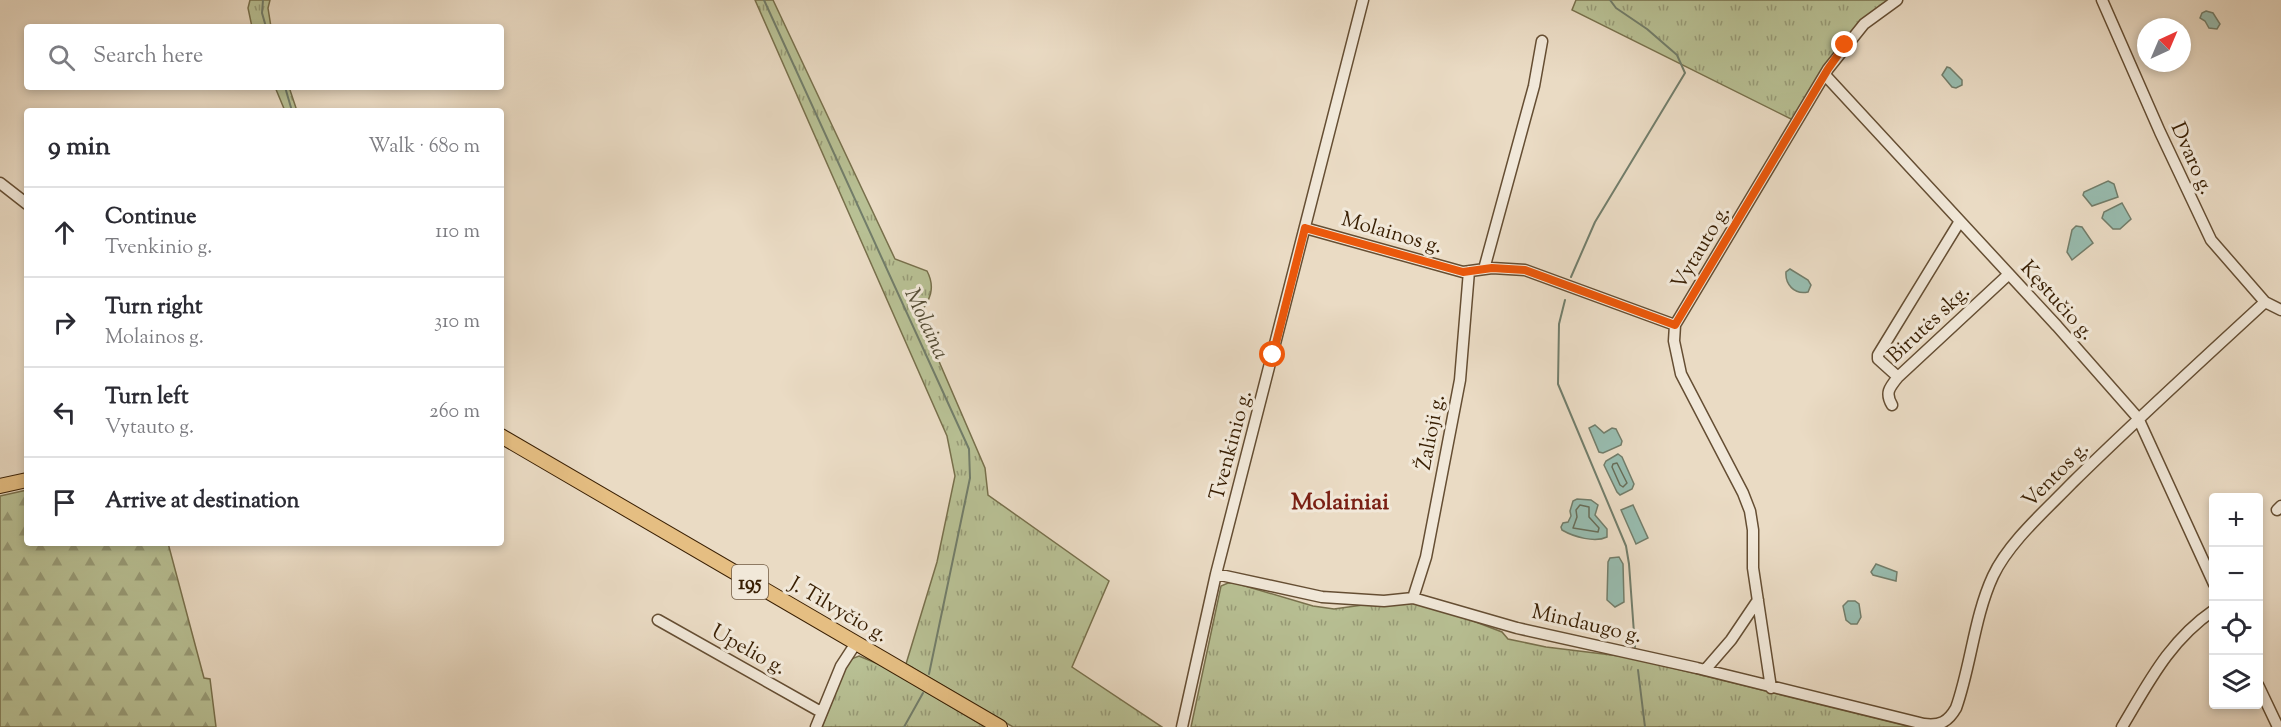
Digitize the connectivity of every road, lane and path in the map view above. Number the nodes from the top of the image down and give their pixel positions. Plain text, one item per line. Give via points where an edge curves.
1 (1363, 0) edge
2 (1897, 0) edge
3 (2102, 0) edge
4 (1542, 41) dead end
5 (1825, 75) junction
6 (0, 183) edge
7 (24, 202) edge
8 (1960, 221) junction
9 (1305, 228) junction
10 (1484, 269) junction
11 (1469, 271) junction
12 (2009, 274) junction
13 (2265, 302) junction
14 (2281, 309) edge
15 (1675, 325) junction
16 (1898, 377) junction
17 (1892, 405) dead end
18 (2138, 418) junction
19 (504, 438) edge
20 (24, 481) edge
21 (0, 486) edge
22 (2209, 573) edge
23 (1216, 574) junction
24 (1413, 598) junction
25 (1758, 600) junction
26 (2209, 614) edge
27 (658, 620) dead end
28 (856, 643) junction
29 (1706, 670) junction
30 (1771, 688) junction
31 (2263, 694) edge
32 (821, 712) junction
33 (1946, 721) joint
34 (816, 727) edge
35 (1000, 727) edge
36 (1182, 727) edge
37 (2122, 727) edge
38 (2277, 727) edge

1 - 9 street, Tvenkinio g.
2 - 5 street, Vytauto g. via 1864,24
3 - 13 street, Dvaro g. via 2199,218 2211,240
4 - 10 street via 1534,86
5 - 8 street, Kęstučio g.
5 - 15 street, Vytauto g.
6 - 7 street
8 - 12 street, Kęstučio g.
8 - 16 street via 1878,355 1881,363
9 - 11 street, Molainos g.
9 - 23 street, Tvenkinio g.
10 - 11 street, Molainos g.
10 - 15 street, Molainos g. via 1525,270
11 - 24 street, Žalioji g. via 1460,380 1426,557
12 - 16 street, Birutės skg.
12 - 18 street, Kęstučio g.
13 - 14 street, Dvaro g.
13 - 18 street, Ventos g.
15 - 25 street via 1674,342 1681,374 1750,511
16 - 17 street, Birutės skg. via 1888,389
18 - 22 street, Kęstučio g.
18 - 33 street, Ventos g. via 2008,551 1993,576 1960,696
19 - 28 main road, J. Tilvyčio g. / 195
20 - 21 main road
23 - 24 street, Mindaugo g. via 1322,597 1384,601
23 - 36 street, Tvenkinio g.
24 - 29 street, Mindaugo g. via 1517,628
25 - 29 street
25 - 30 street
26 - 37 street via 2192,626 2160,664
27 - 32 street, Upelio g.
28 - 32 street
28 - 35 main road, J. Tilvyčio g. / 195
29 - 30 street, Mindaugo g.
30 - 33 street, Mindaugo g. via 1923,724
31 - 38 street
32 - 34 street

